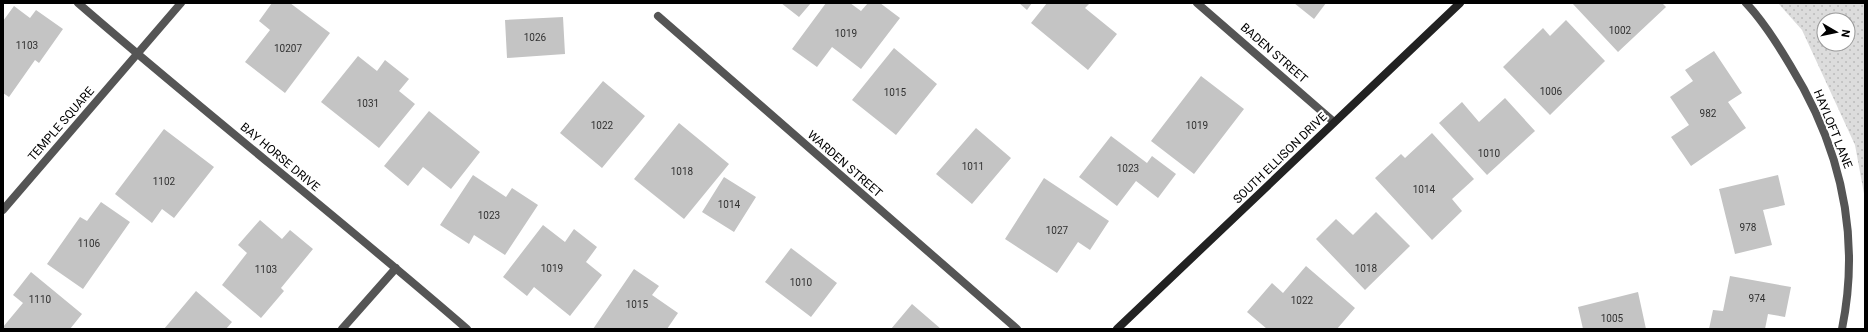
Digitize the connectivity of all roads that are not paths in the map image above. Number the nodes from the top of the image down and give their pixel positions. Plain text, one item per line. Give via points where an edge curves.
1 (78, 3) edge
2 (181, 3) edge
3 (1197, 3) edge
4 (1460, 3) edge
5 (1746, 3) edge
6 (658, 16) dead end
7 (138, 54) junction
8 (1334, 122) junction
9 (3, 210) edge
10 (396, 268) junction
11 (342, 329) edge
12 (467, 329) edge
13 (1017, 329) edge
14 (1117, 329) edge
15 (1842, 329) edge

1 - 7 street, BAY HORSE DRIVE
2 - 7 street, TEMPLE SQUARE
3 - 8 street, BADEN STREET
4 - 8 street, SOUTH ELLISON DRIVE
5 - 15 street, HAYLOFT LANE via 1779,46 1798,78 1835,162 1844,197 1849,233 1850,270
6 - 13 street, WARDEN STREET
7 - 9 street, TEMPLE SQUARE
7 - 10 street, BAY HORSE DRIVE
8 - 14 street, SOUTH ELLISON DRIVE
10 - 11 street
10 - 12 street, BAY HORSE DRIVE

